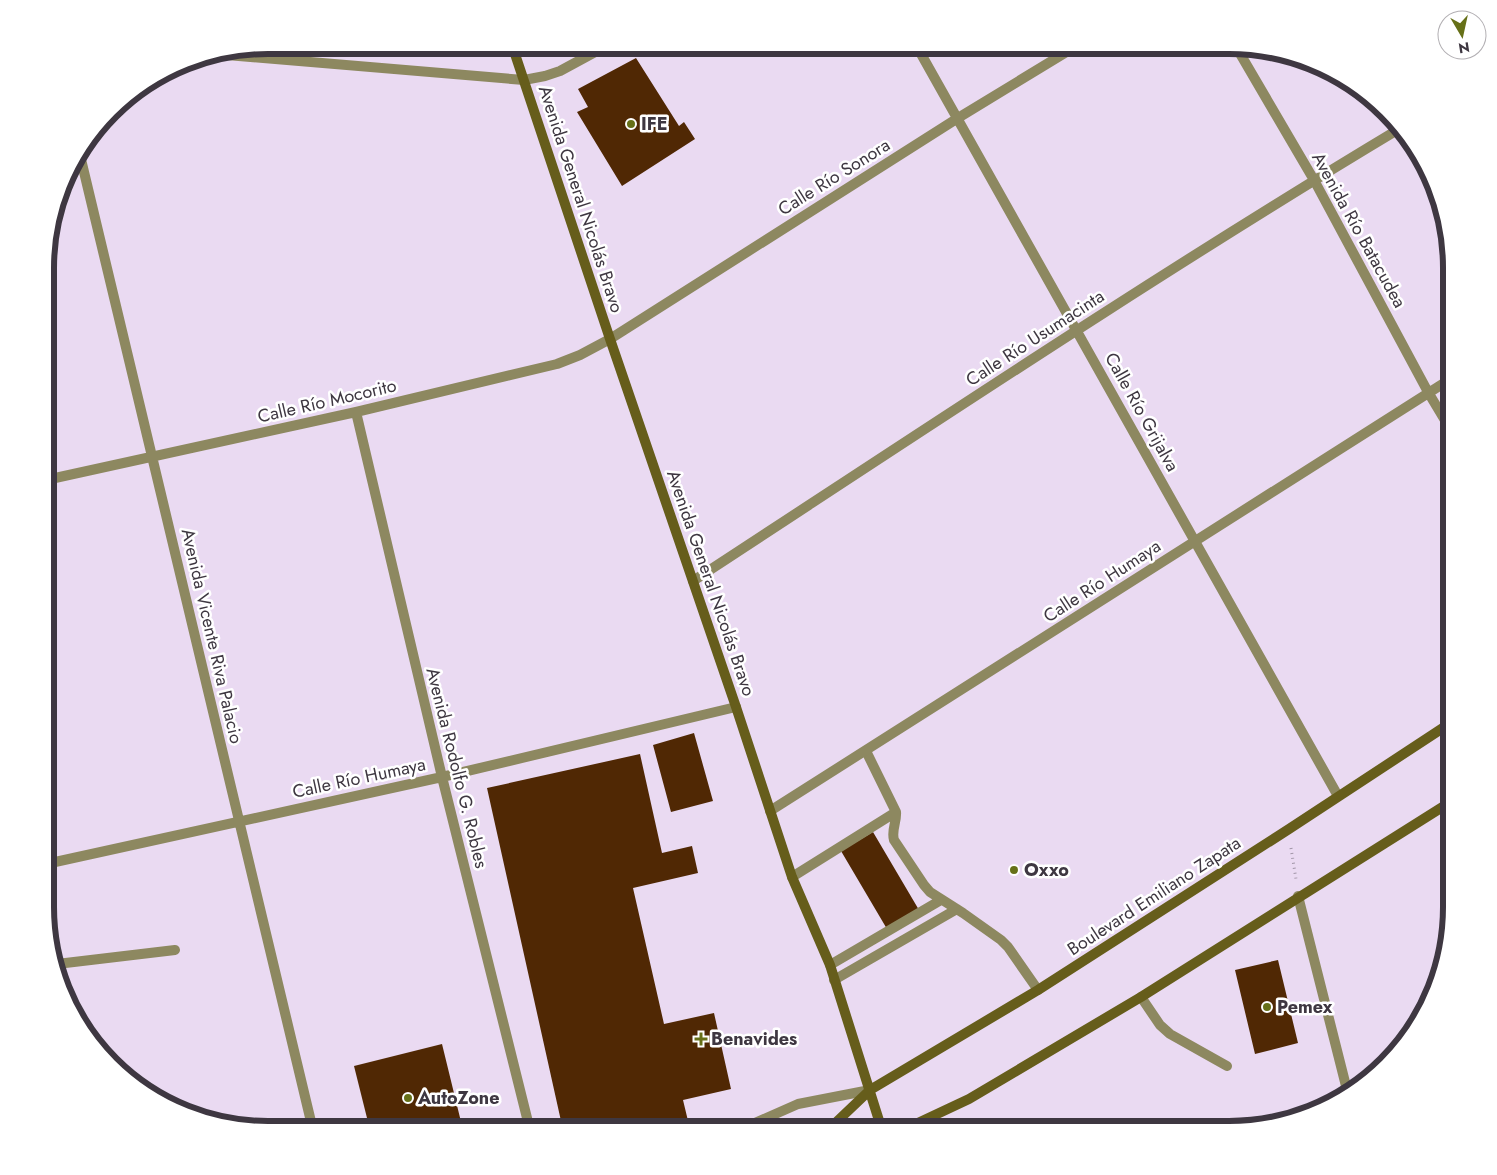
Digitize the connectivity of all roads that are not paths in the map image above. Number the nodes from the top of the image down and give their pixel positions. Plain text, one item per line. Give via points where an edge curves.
1 (515, 54) edge
2 (591, 54) edge
3 (921, 54) edge
4 (1063, 54) edge
5 (1240, 54) edge
6 (239, 56) edge
7 (524, 80) junction
8 (958, 118) junction
9 (1395, 132) edge
10 (81, 161) edge
11 (1314, 180) junction
12 (1077, 330) junction
13 (610, 339) junction
14 (1443, 383) edge
15 (1428, 392) junction
16 (356, 412) junction
17 (1443, 417) edge
18 (152, 456) junction
19 (54, 478) edge
20 (1195, 541) junction
21 (693, 580) junction
22 (736, 706) junction
23 (1443, 728) edge
24 (866, 751) junction
25 (442, 777) junction
26 (1338, 796) junction
27 (1443, 807) edge
28 (770, 811) junction
29 (896, 812) junction
30 (239, 821) junction
31 (54, 862) edge
32 (792, 877) junction
33 (1298, 896) junction
34 (941, 900) junction
35 (957, 909) junction
36 (175, 950) dead end
37 (61, 964) edge
38 (830, 965) junction
39 (834, 980) junction
40 (1038, 990) junction
41 (1142, 996) junction
42 (1227, 1066) dead end
43 (1346, 1086) edge
44 (870, 1090) junction
45 (311, 1121) edge
46 (528, 1121) edge
47 (759, 1121) edge
48 (837, 1121) edge
49 (879, 1121) edge
50 (922, 1121) edge

1 - 7 main road, Avenida General Nicolás Bravo
2 - 7 street via 560,71
3 - 8 street, Calle Río Grijalva
4 - 8 street, Calle Río Sonora
5 - 11 street, Avenida Río Batacudea
6 - 7 street
7 - 13 main road, Avenida General Nicolás Bravo
8 - 12 street, Calle Río Grijalva
8 - 13 street, Calle Río Sonora
9 - 11 street, Calle Río Usumacinta
10 - 18 street, Avenida Vicente Riva Palacio
11 - 12 street, Calle Río Usumacinta
11 - 15 street, Avenida Río Batacudea
12 - 20 street, Calle Río Grijalva
12 - 21 street, Calle Río Usumacinta
13 - 16 street, Calle Río Mocorito via 557,364
13 - 21 main road, Avenida General Nicolás Bravo
14 - 15 street, Calle Río Humaya
15 - 17 street, Avenida Río Batacudea
15 - 20 street, Calle Río Humaya
16 - 18 street, Calle Río Mocorito
16 - 25 street, Avenida Rodolfo G. Robles
18 - 19 street, Calle Río Mocorito
18 - 30 street, Avenida Vicente Riva Palacio
20 - 24 street, Calle Río Humaya
20 - 26 street, Calle Río Grijalva
21 - 22 main road, Avenida General Nicolás Bravo
22 - 25 street, Calle Río Humaya
22 - 28 main road, Avenida General Nicolás Bravo
23 - 26 main road, Boulevard Emiliano Zapata
24 - 28 street, Calle Río Humaya
24 - 29 street
25 - 30 street, Calle Río Humaya
25 - 46 street, Avenida Rodolfo G. Robles
26 - 40 main road, Boulevard Emiliano Zapata
27 - 33 main road
28 - 32 main road, Avenida General Nicolás Bravo
29 - 32 street
29 - 34 street via 892,831 894,840 924,885
30 - 31 street, Calle Río Humaya
30 - 45 street, Avenida Vicente Riva Palacio
32 - 38 main road, Avenida General Nicolás Bravo
33 - 41 main road
33 - 43 street
34 - 35 street
34 - 38 street
35 - 39 street
35 - 40 street via 1008,947
36 - 37 street
38 - 39 main road, Avenida General Nicolás Bravo
39 - 44 main road, Avenida General Nicolás Bravo
40 - 44 main road, Boulevard Emiliano Zapata
41 - 42 street via 1160,1026
41 - 50 main road via 969,1099
44 - 47 street, Boulevard Emiliano Zapata via 798,1104
44 - 48 main road, Boulevard Emiliano Zapata
44 - 49 main road, Avenida General Nicolás Bravo

